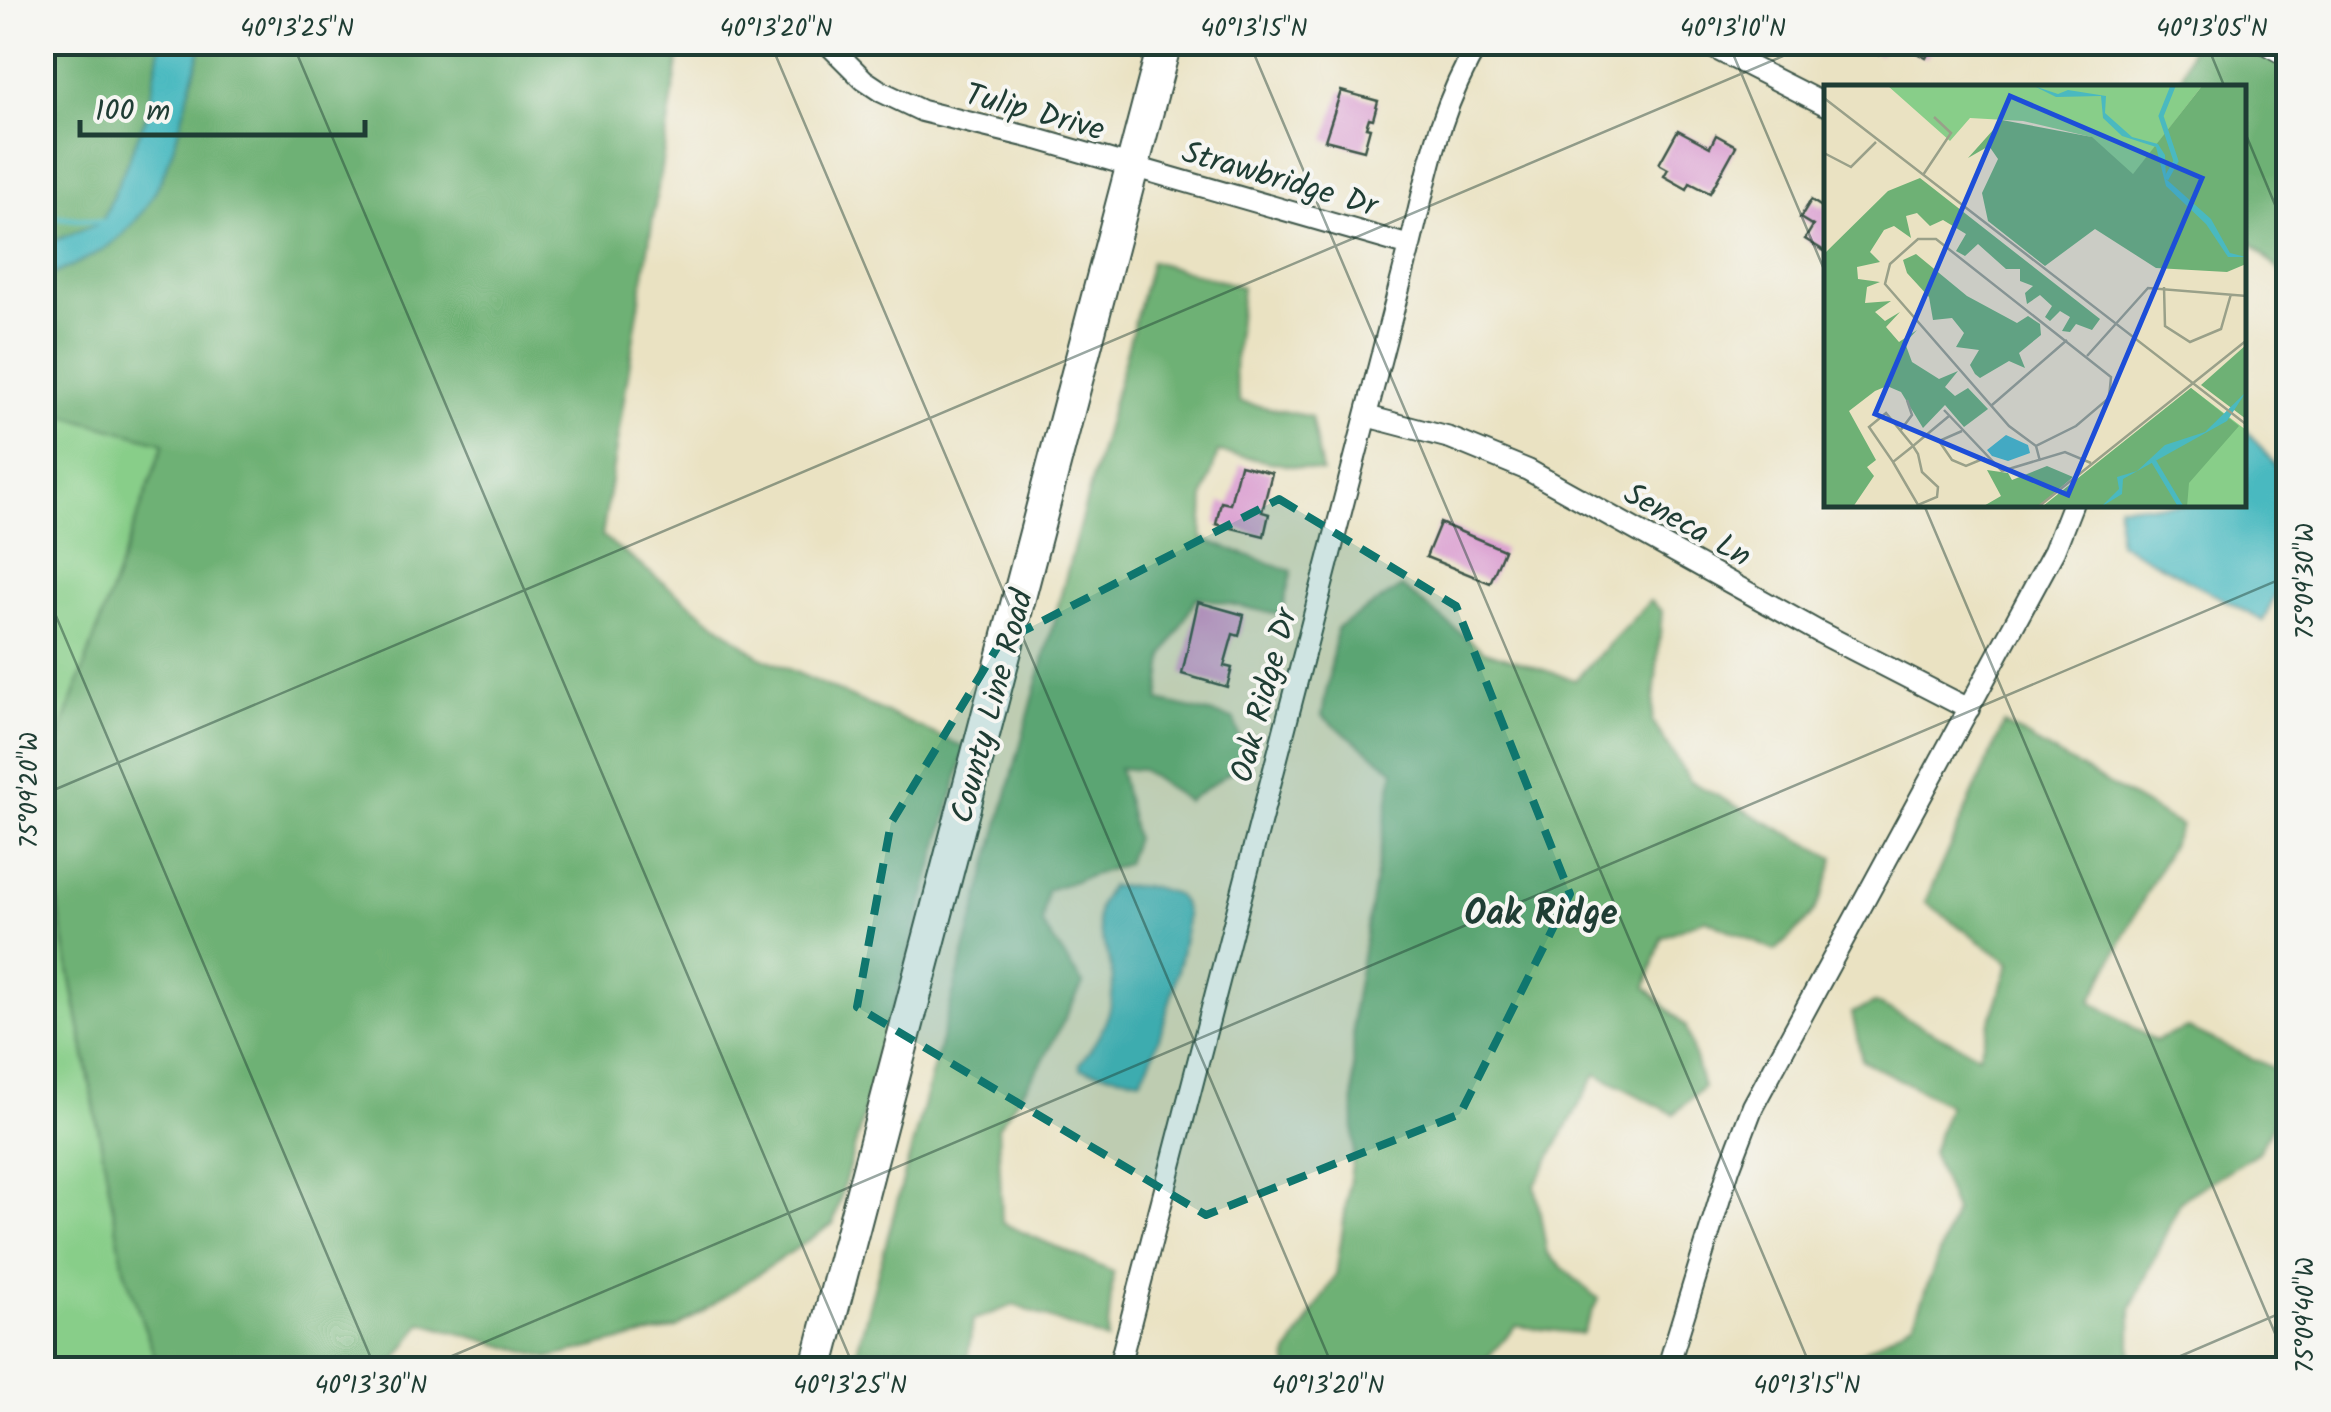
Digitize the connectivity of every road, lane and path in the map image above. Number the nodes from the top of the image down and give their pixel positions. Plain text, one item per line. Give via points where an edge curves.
1 (826, 42) edge
2 (1165, 42) edge
3 (1479, 42) edge
4 (1702, 42) edge
5 (2270, 42) edge
6 (2288, 52) edge
7 (1824, 104) edge
8 (1132, 168) junction
9 (1410, 246) junction
10 (1366, 416) junction
11 (2071, 508) edge
12 (1969, 710) junction
13 (816, 1370) edge
14 (1118, 1370) edge
15 (1666, 1370) edge

1 - 8 street, Tulip Drive via 864,80 922,111
2 - 8 main road, County Line Road
3 - 9 street, Oak Ridge Dr via 1441,118
4 - 7 street
5 - 6 street
8 - 9 street, Strawbridge Dr
8 - 13 main road, County Line Road
9 - 10 street, Oak Ridge Dr
10 - 12 street, Seneca Ln via 1450,438 1528,470
10 - 14 street, Oak Ridge Dr
11 - 12 street
12 - 15 street via 1754,1106

